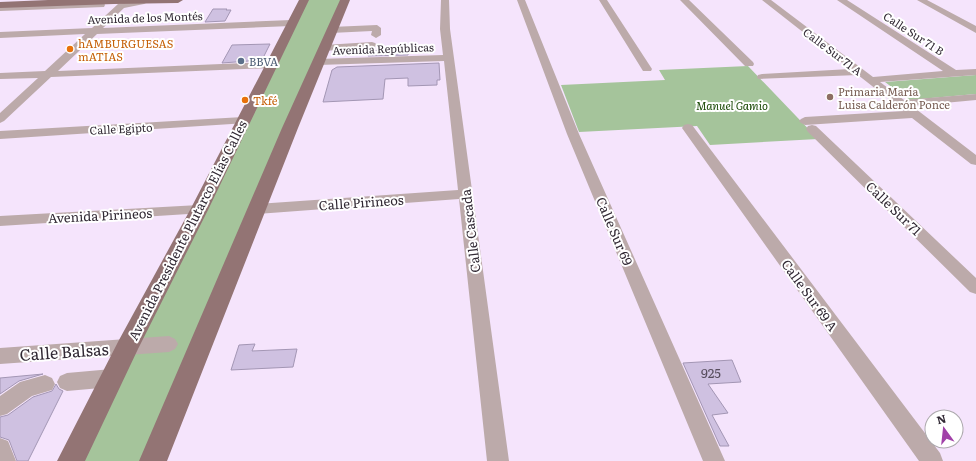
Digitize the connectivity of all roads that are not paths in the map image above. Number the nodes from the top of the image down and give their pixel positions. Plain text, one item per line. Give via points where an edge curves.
1 (0, 0) edge
2 (11, 0) edge
3 (178, 0) edge
4 (304, 0) edge
5 (346, 0) edge
6 (445, 0) edge
7 (521, 0) edge
8 (603, 0) edge
9 (684, 0) edge
10 (766, 0) edge
11 (841, 0) edge
12 (921, 0) edge
13 (123, 2) edge
14 (0, 5) edge
15 (101, 5) dead end
16 (0, 8) edge
17 (291, 23) junction
18 (331, 30) junction
19 (976, 30) edge
20 (93, 31) junction
21 (0, 35) edge
22 (376, 36) dead end
23 (372, 45) dead end
24 (321, 55) junction
25 (448, 58) junction
26 (749, 64) dead end
27 (270, 65) junction
28 (647, 69) dead end
29 (860, 72) junction
30 (976, 72) edge
31 (49, 74) junction
32 (954, 74) junction
33 (0, 76) edge
34 (762, 77) dead end
35 (871, 80) junction
36 (976, 97) edge
37 (901, 104) junction
38 (916, 114) junction
39 (0, 119) edge
40 (243, 121) junction
41 (688, 128) dead end
42 (0, 135) edge
43 (976, 161) edge
44 (465, 194) junction
45 (199, 210) junction
46 (257, 210) junction
47 (0, 221) edge
48 (976, 288) edge
49 (169, 344) dead end
50 (127, 347) junction
51 (0, 356) edge
52 (112, 378) junction
53 (67, 382) dead end
54 (44, 384) dead end
55 (0, 407) edge
56 (0, 448) edge
57 (5, 461) edge
58 (71, 461) edge
59 (153, 461) edge
60 (498, 461) edge
61 (714, 461) edge
62 (932, 461) edge

1 - 2 street
3 - 13 main road
4 - 17 main road, Avenida Presidente Plutarco Elías Calles
5 - 18 main road
6 - 25 street, Calle Cascada
7 - 61 street, Calle Sur 69 via 573,134
8 - 28 street
9 - 26 street
10 - 29 street, Calle Sur 71 A
11 - 32 street, Calle Sur 71 B
12 - 19 street
13 - 14 main road
13 - 20 street
15 - 16 street
17 - 20 street, Avenida de los Montés
17 - 27 main road, Avenida Presidente Plutarco Elías Calles
18 - 22 street via 377,28
18 - 24 main road
20 - 21 street, Avenida de los Montés
20 - 31 street
23 - 24 street
24 - 25 street, Avenida Repúblicas
24 - 46 main road
25 - 44 street, Calle Cascada
27 - 31 street
27 - 40 main road, Avenida Presidente Plutarco Elías Calles
29 - 34 street
29 - 35 street, Calle Sur 71 A
30 - 32 street
31 - 33 street
31 - 39 street
32 - 35 street
35 - 37 street, Calle Sur 71 A
36 - 37 street
37 - 38 street, Calle Sur 71 A
38 - 43 street, Calle Sur 71 A
38 - 48 street, Calle Sur 71 via 809,125
40 - 42 street, Calle Egipto
40 - 45 main road, Avenida Presidente Plutarco Elías Calles
41 - 62 street, Calle Sur 69 A
44 - 46 street, Calle Pirineos
44 - 60 street, Calle Cascada
45 - 47 street, Avenida Pirineos
45 - 50 main road, Avenida Presidente Plutarco Elías Calles
46 - 59 main road
49 - 50 street, Calle Balsas
50 - 51 street, Calle Balsas
50 - 52 main road, Avenida Presidente Plutarco Elías Calles
52 - 53 street
52 - 58 main road, Avenida Presidente Plutarco Elías Calles
54 - 55 street via 27,388
56 - 57 street

